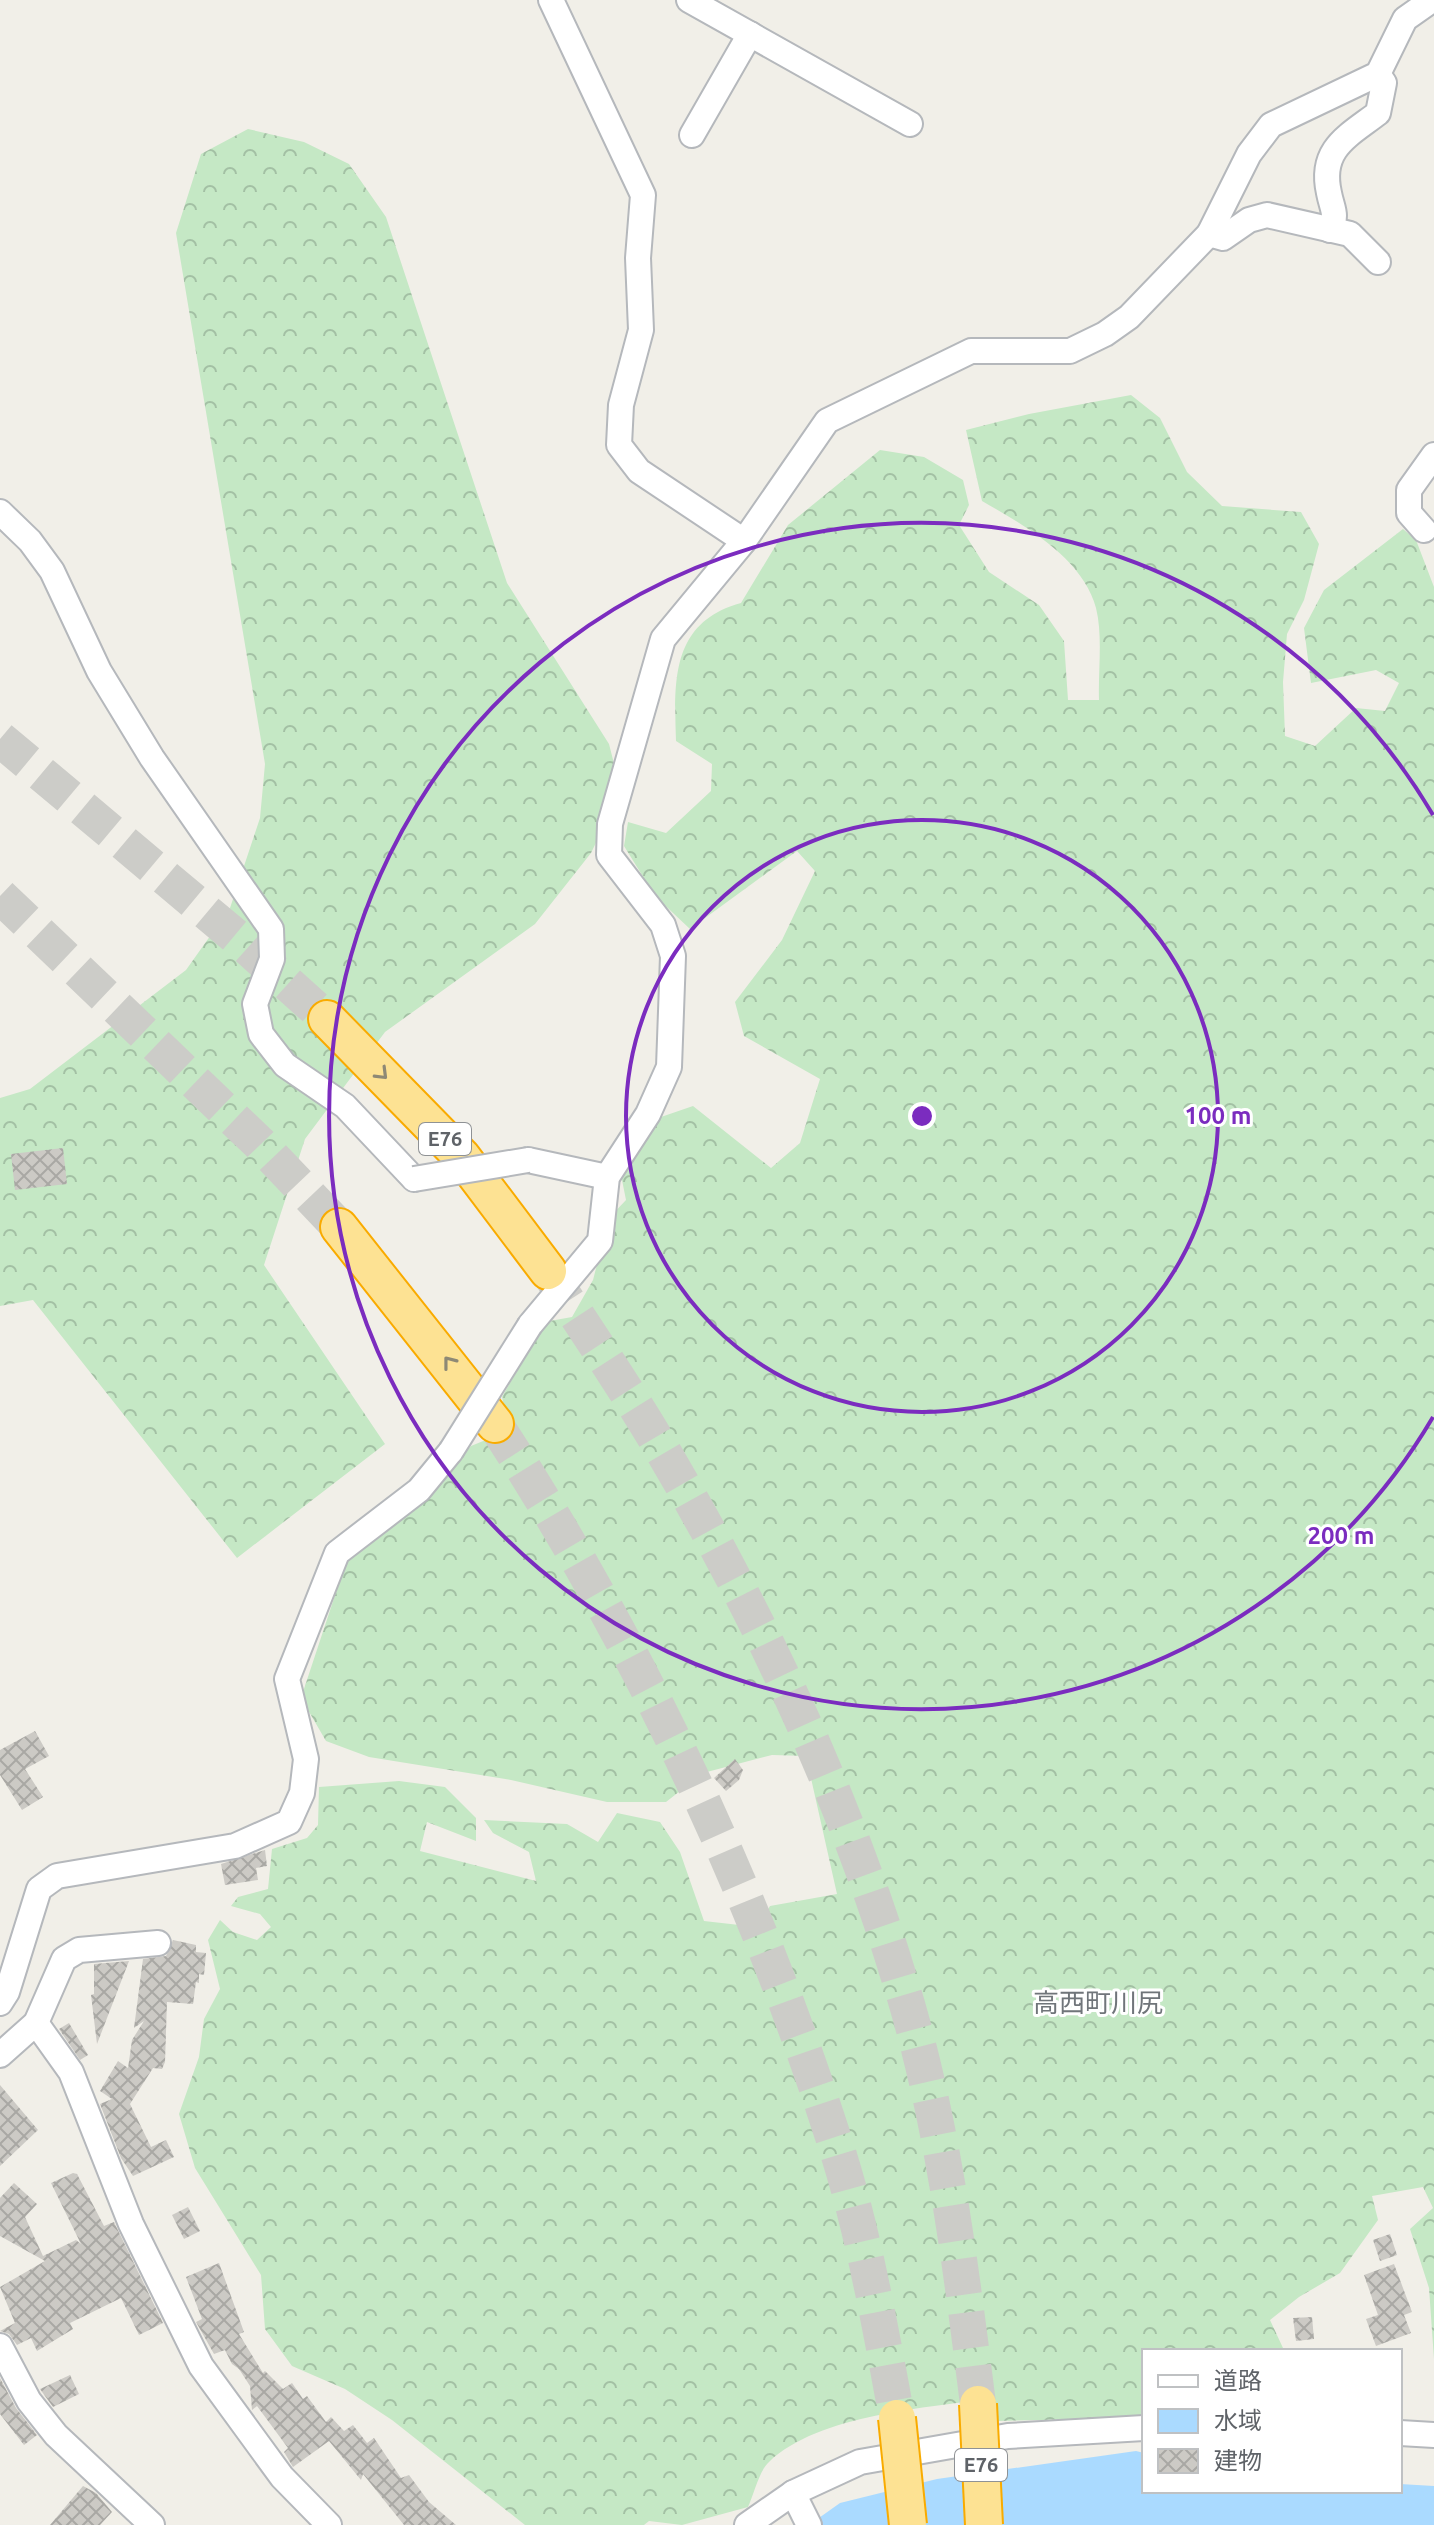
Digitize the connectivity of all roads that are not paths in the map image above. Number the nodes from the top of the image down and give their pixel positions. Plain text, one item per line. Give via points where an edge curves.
1 (551, 0) edge
2 (689, 0) edge
3 (1432, 0) edge
4 (750, 34) junction
5 (1378, 74) junction
6 (910, 124) dead end
7 (692, 135) dead end
8 (1330, 230) junction
9 (1209, 234) junction
10 (1378, 262) dead end
11 (1434, 455) edge
12 (0, 512) edge
13 (1424, 530) dead end
14 (744, 541) junction
15 (327, 1019) tunnel mouth
16 (607, 1177) junction
17 (339, 1227) tunnel mouth
18 (548, 1271) tunnel mouth
19 (495, 1424) tunnel mouth
20 (158, 1943) dead end
21 (0, 2003) edge
22 (36, 2023) junction
23 (0, 2055) edge
24 (0, 2346) edge
25 (978, 2404) tunnel mouth
26 (897, 2418) tunnel mouth
27 (1142, 2428) edge
28 (1402, 2433) edge
29 (1434, 2435) edge
30 (793, 2493) junction
31 (907, 2522) edge
32 (152, 2525) edge
33 (329, 2525) edge
34 (747, 2525) edge
35 (809, 2525) edge
36 (984, 2525) edge

1 - 14 street via 643,195 638,258 641,330 621,405 619,445 639,471
2 - 4 street
3 - 5 street via 1405,19
4 - 6 street
4 - 7 street
5 - 8 street via 1384,83 1378,113 1333,148 1326,176 1336,217
5 - 9 street via 1271,125 1249,154
8 - 9 street via 1267,215 1223,238
8 - 10 street via 1350,234
9 - 14 street via 1129,317 1105,334 1070,351 971,351 827,421
11 - 13 street via 1409,490 1409,513
12 - 16 street, bridge via 52,571 99,671 152,758 271,929 272,959 255,1004 261,1034 285,1065 345,1106 414,1179 528,1160
14 - 16 street via 663,639 610,824 609,855 663,925 673,956 669,1067 648,1114
15 -> 18 highway, E76 via 462,1157
16 - 21 street, bridge via 600,1241 530,1325 451,1451 419,1490 337,1553 287,1679 306,1759 302,1793 289,1822 235,1846 57,1876 39,1889
19 -> 17 highway
20 - 22 street via 79,1950 64,1959
22 - 23 street
22 - 33 street via 71,2072 131,2224 201,2366 282,2477
24 - 32 street via 29,2401 56,2435
25 - 36 highway, E76, bridge
26 - 31 highway, bridge
27 - 30 street via 1008,2436 860,2462
28 - 29 street
30 - 34 street
30 - 35 street

